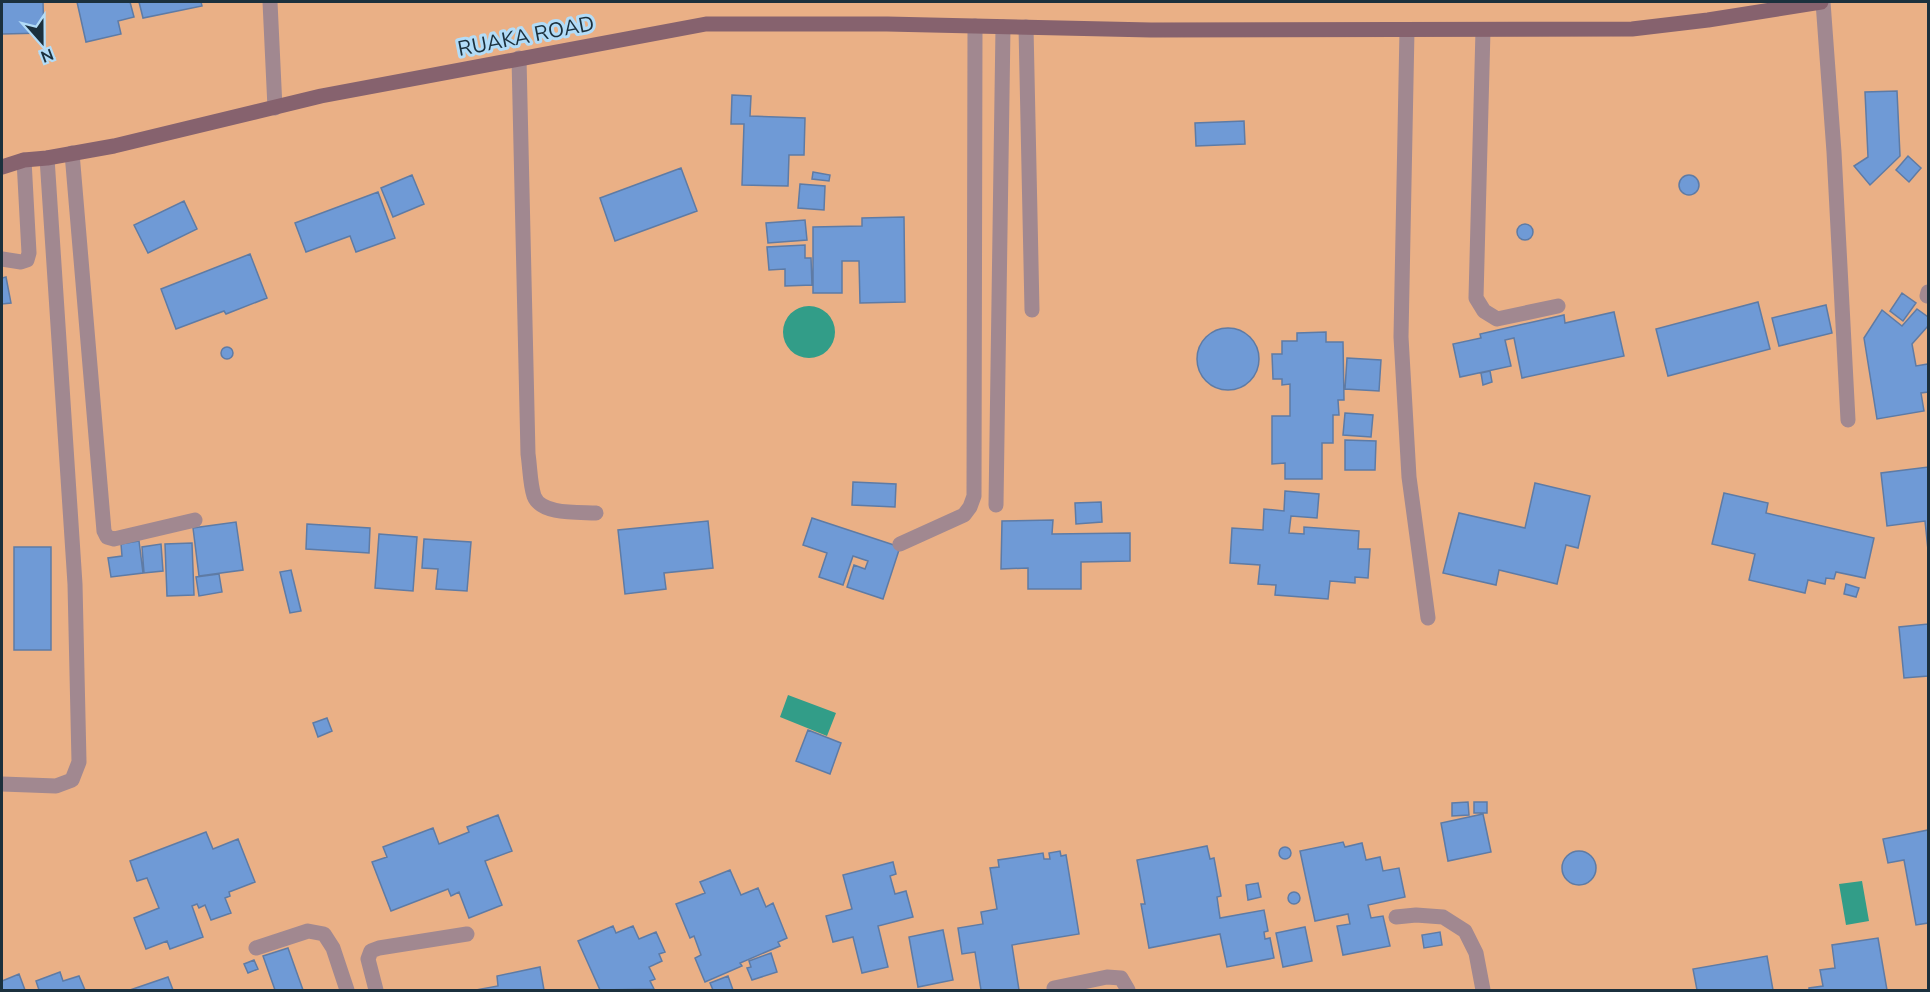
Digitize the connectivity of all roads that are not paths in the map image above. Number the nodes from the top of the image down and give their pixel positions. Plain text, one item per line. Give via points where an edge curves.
1 (270, 2) edge
2 (1822, 2) edge
3 (975, 26) junction
4 (1003, 27) junction
5 (1026, 27) junction
6 (1407, 30) junction
7 (1483, 30) junction
8 (519, 58) junction
9 (275, 108) junction
10 (72, 153) junction
11 (47, 158) junction
12 (24, 160) junction
13 (2, 167) edge
14 (2, 259) edge
15 (1558, 306) dead end
16 (1032, 310) dead end
17 (1848, 420) dead end
18 (996, 505) dead end
19 (596, 513) dead end
20 (195, 520) dead end
21 (900, 544) dead end
22 (1428, 618) dead end
23 (2, 784) edge
24 (1396, 917) dead end
25 (467, 934) dead end
26 (256, 948) dead end
27 (1054, 988) dead end
28 (347, 990) edge
29 (376, 990) edge
30 (1128, 990) edge
31 (1483, 990) edge

1 - 9 lane
2 - 7 street, RUAKA ROAD via 1632,29
2 - 17 lane
3 - 4 street, RUAKA ROAD
3 - 8 street, RUAKA ROAD via 706,24
3 - 21 lane via 974,496 964,515
4 - 5 street, RUAKA ROAD
4 - 18 lane
5 - 6 street, RUAKA ROAD
5 - 16 lane
6 - 7 street, RUAKA ROAD
6 - 22 lane via 1401,337 1409,477
7 - 15 lane via 1476,298 1484,311 1497,319
8 - 9 street, RUAKA ROAD
8 - 19 lane via 528,454 535,498 555,511
9 - 10 street, RUAKA ROAD
10 - 11 street, RUAKA ROAD
10 - 20 lane via 104,531 114,539
11 - 12 street, RUAKA ROAD
11 - 23 lane via 74,573 79,762 72,780 56,786
12 - 13 street, RUAKA ROAD
12 - 14 lane via 29,253 27,260 21,262
24 - 31 lane via 1443,917 1465,931 1476,952
25 - 29 lane via 371,951 368,959
26 - 28 lane via 308,931 324,934 333,948
27 - 30 lane via 1107,977 1121,978

